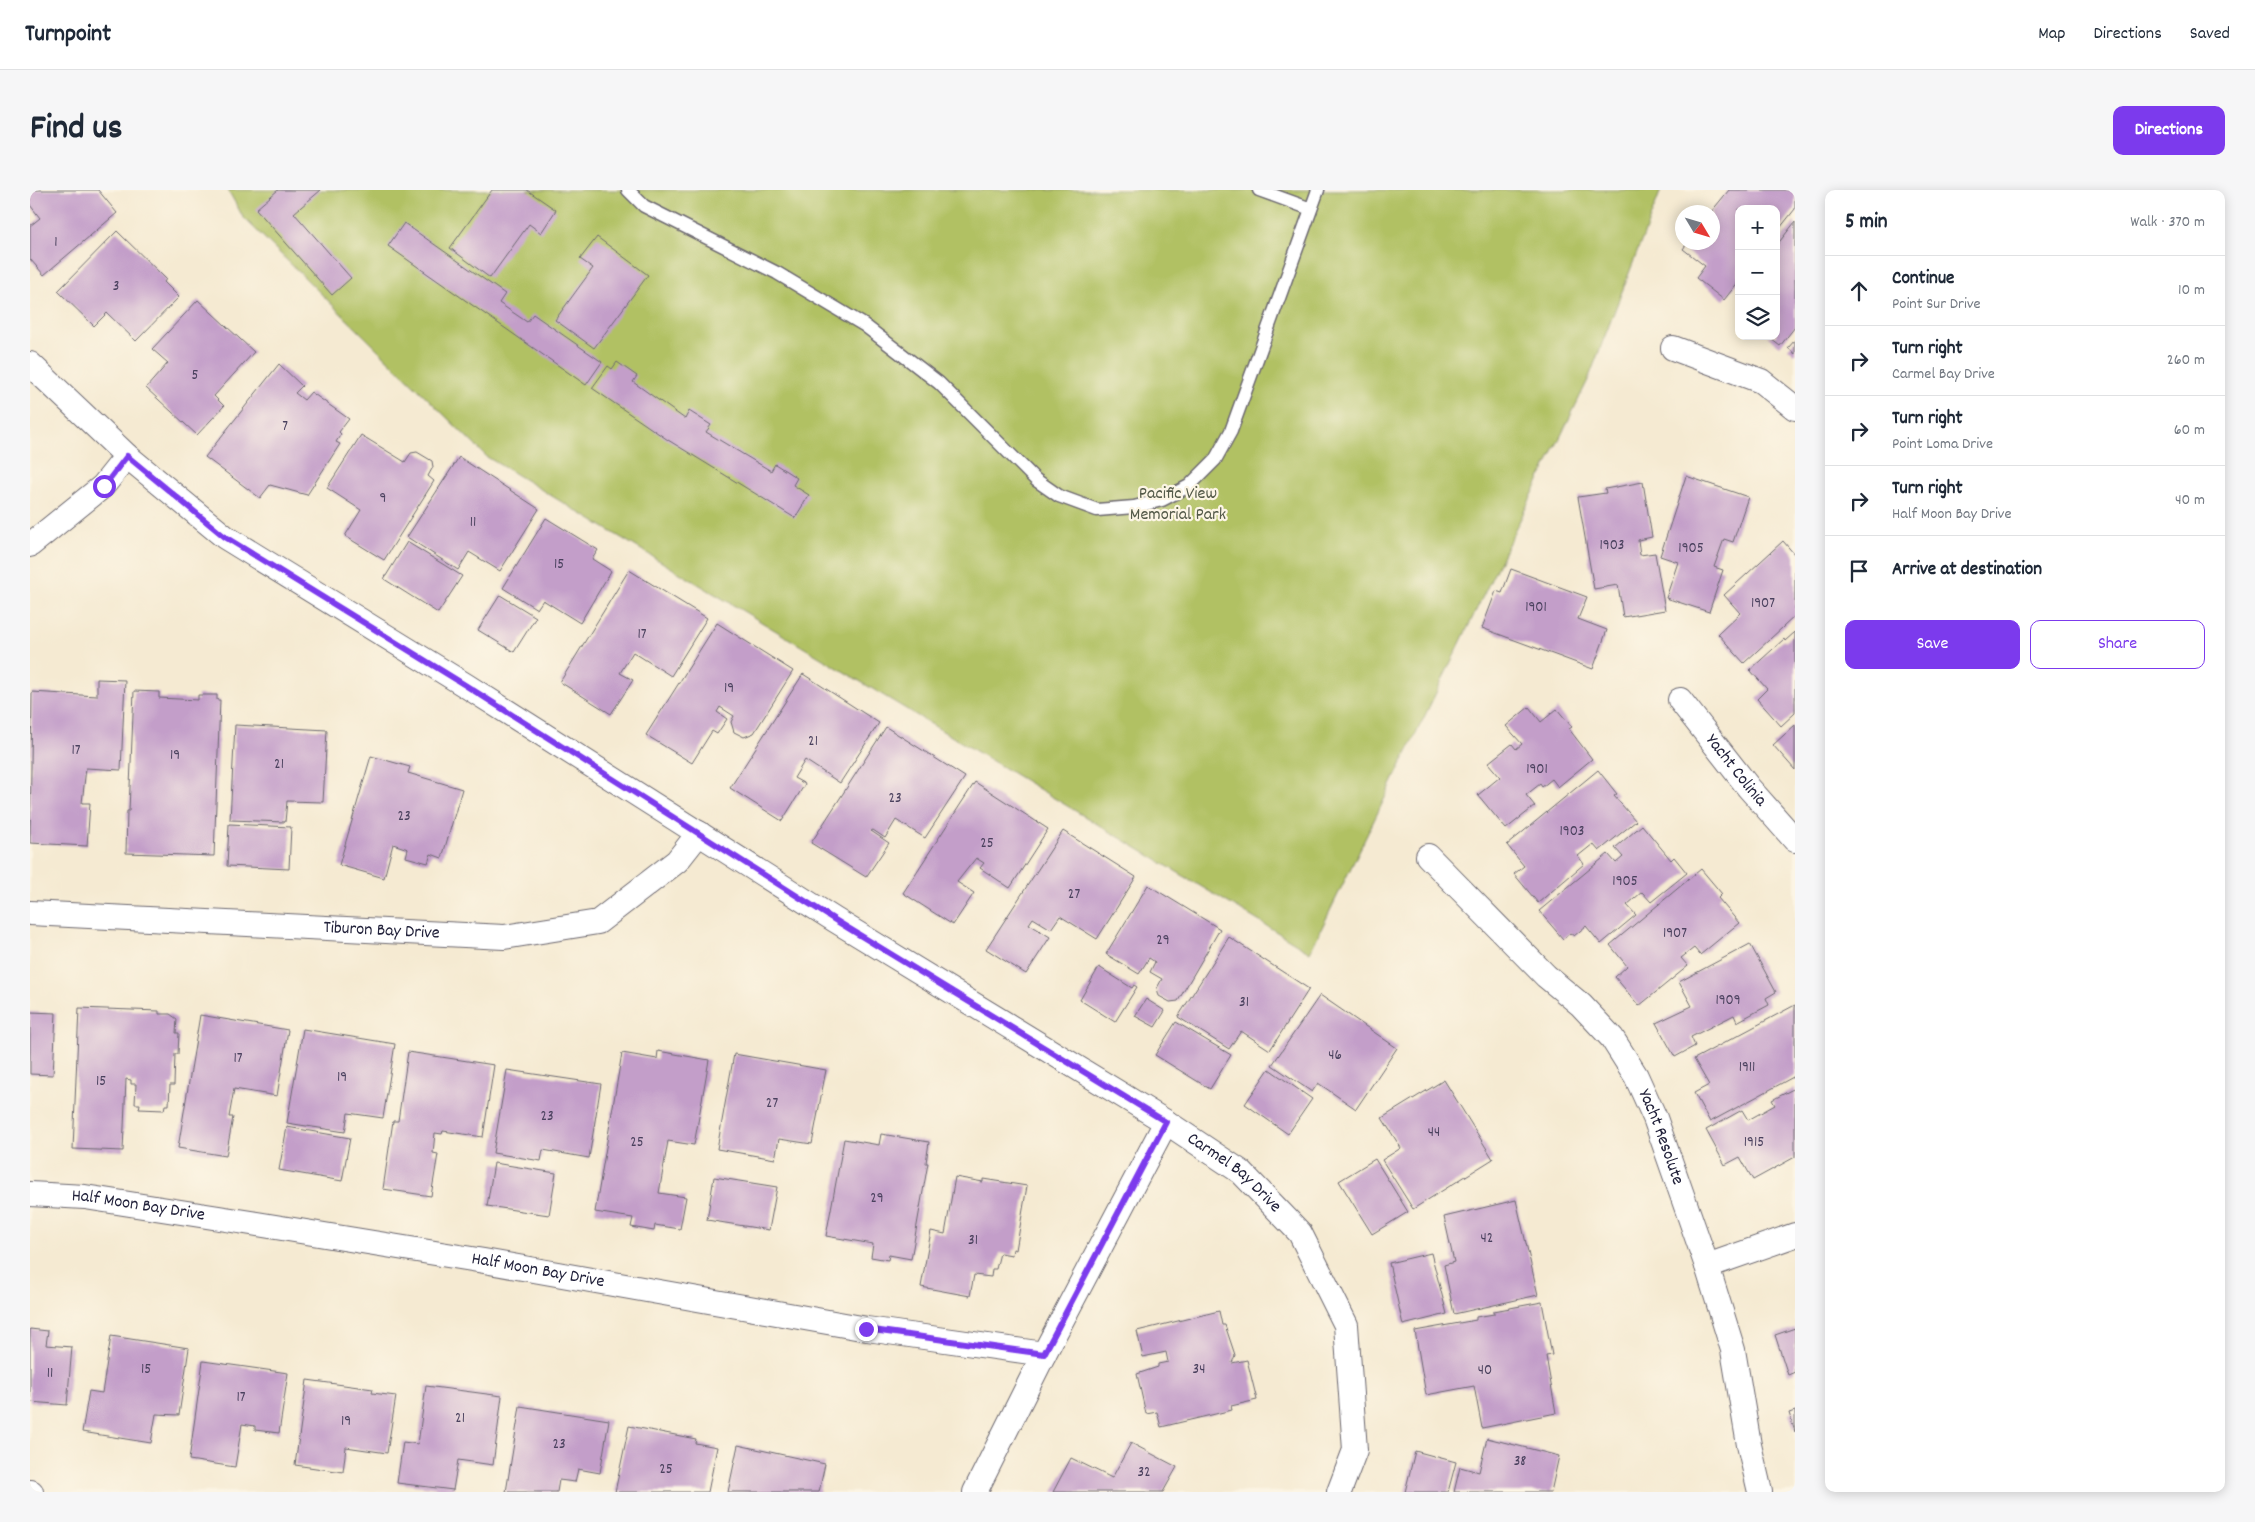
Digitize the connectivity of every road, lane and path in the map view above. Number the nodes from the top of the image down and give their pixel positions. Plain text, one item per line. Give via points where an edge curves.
1 (628, 190) edge
2 (1259, 190) edge
3 (1318, 190) edge
4 (1311, 209) junction
5 (1673, 348) dead end
6 (30, 364) edge
7 (1795, 408) edge
8 (127, 456) junction
9 (30, 545) edge
10 (1680, 700) dead end
11 (699, 832) junction
12 (1795, 840) edge
13 (1428, 856) dead end
14 (30, 913) edge
15 (1166, 1122) junction
16 (30, 1194) edge
17 (1795, 1235) edge
18 (1708, 1266) junction
19 (1044, 1354) junction
20 (976, 1492) edge
21 (1339, 1492) edge
22 (1760, 1492) edge

1 - 4 lane via 644,206 777,273 864,325 939,383 1036,480 1059,496 1097,510 1134,507 1162,500 1189,486 1215,460 1231,431
2 - 4 lane
3 - 4 lane
5 - 7 street via 1761,381
6 - 8 street, Carmel Bay Drive
8 - 9 street via 104,486
8 - 11 street, Carmel Bay Drive via 225,537
10 - 12 street, Yacht Colinia via 1749,788
11 - 14 street, Tiburon Bay Drive via 677,861 598,922 504,937
11 - 15 street, Carmel Bay Drive via 835,920
13 - 18 street, Yacht Resolute via 1612,1038 1636,1076 1655,1118
15 - 19 street
15 - 21 street, Carmel Bay Drive via 1242,1172 1300,1233 1346,1325 1355,1450
16 - 19 street, Half Moon Bay Drive via 85,1198 251,1223 866,1329
17 - 18 street
18 - 22 street, Yacht Resolute via 1733,1350
19 - 20 street

